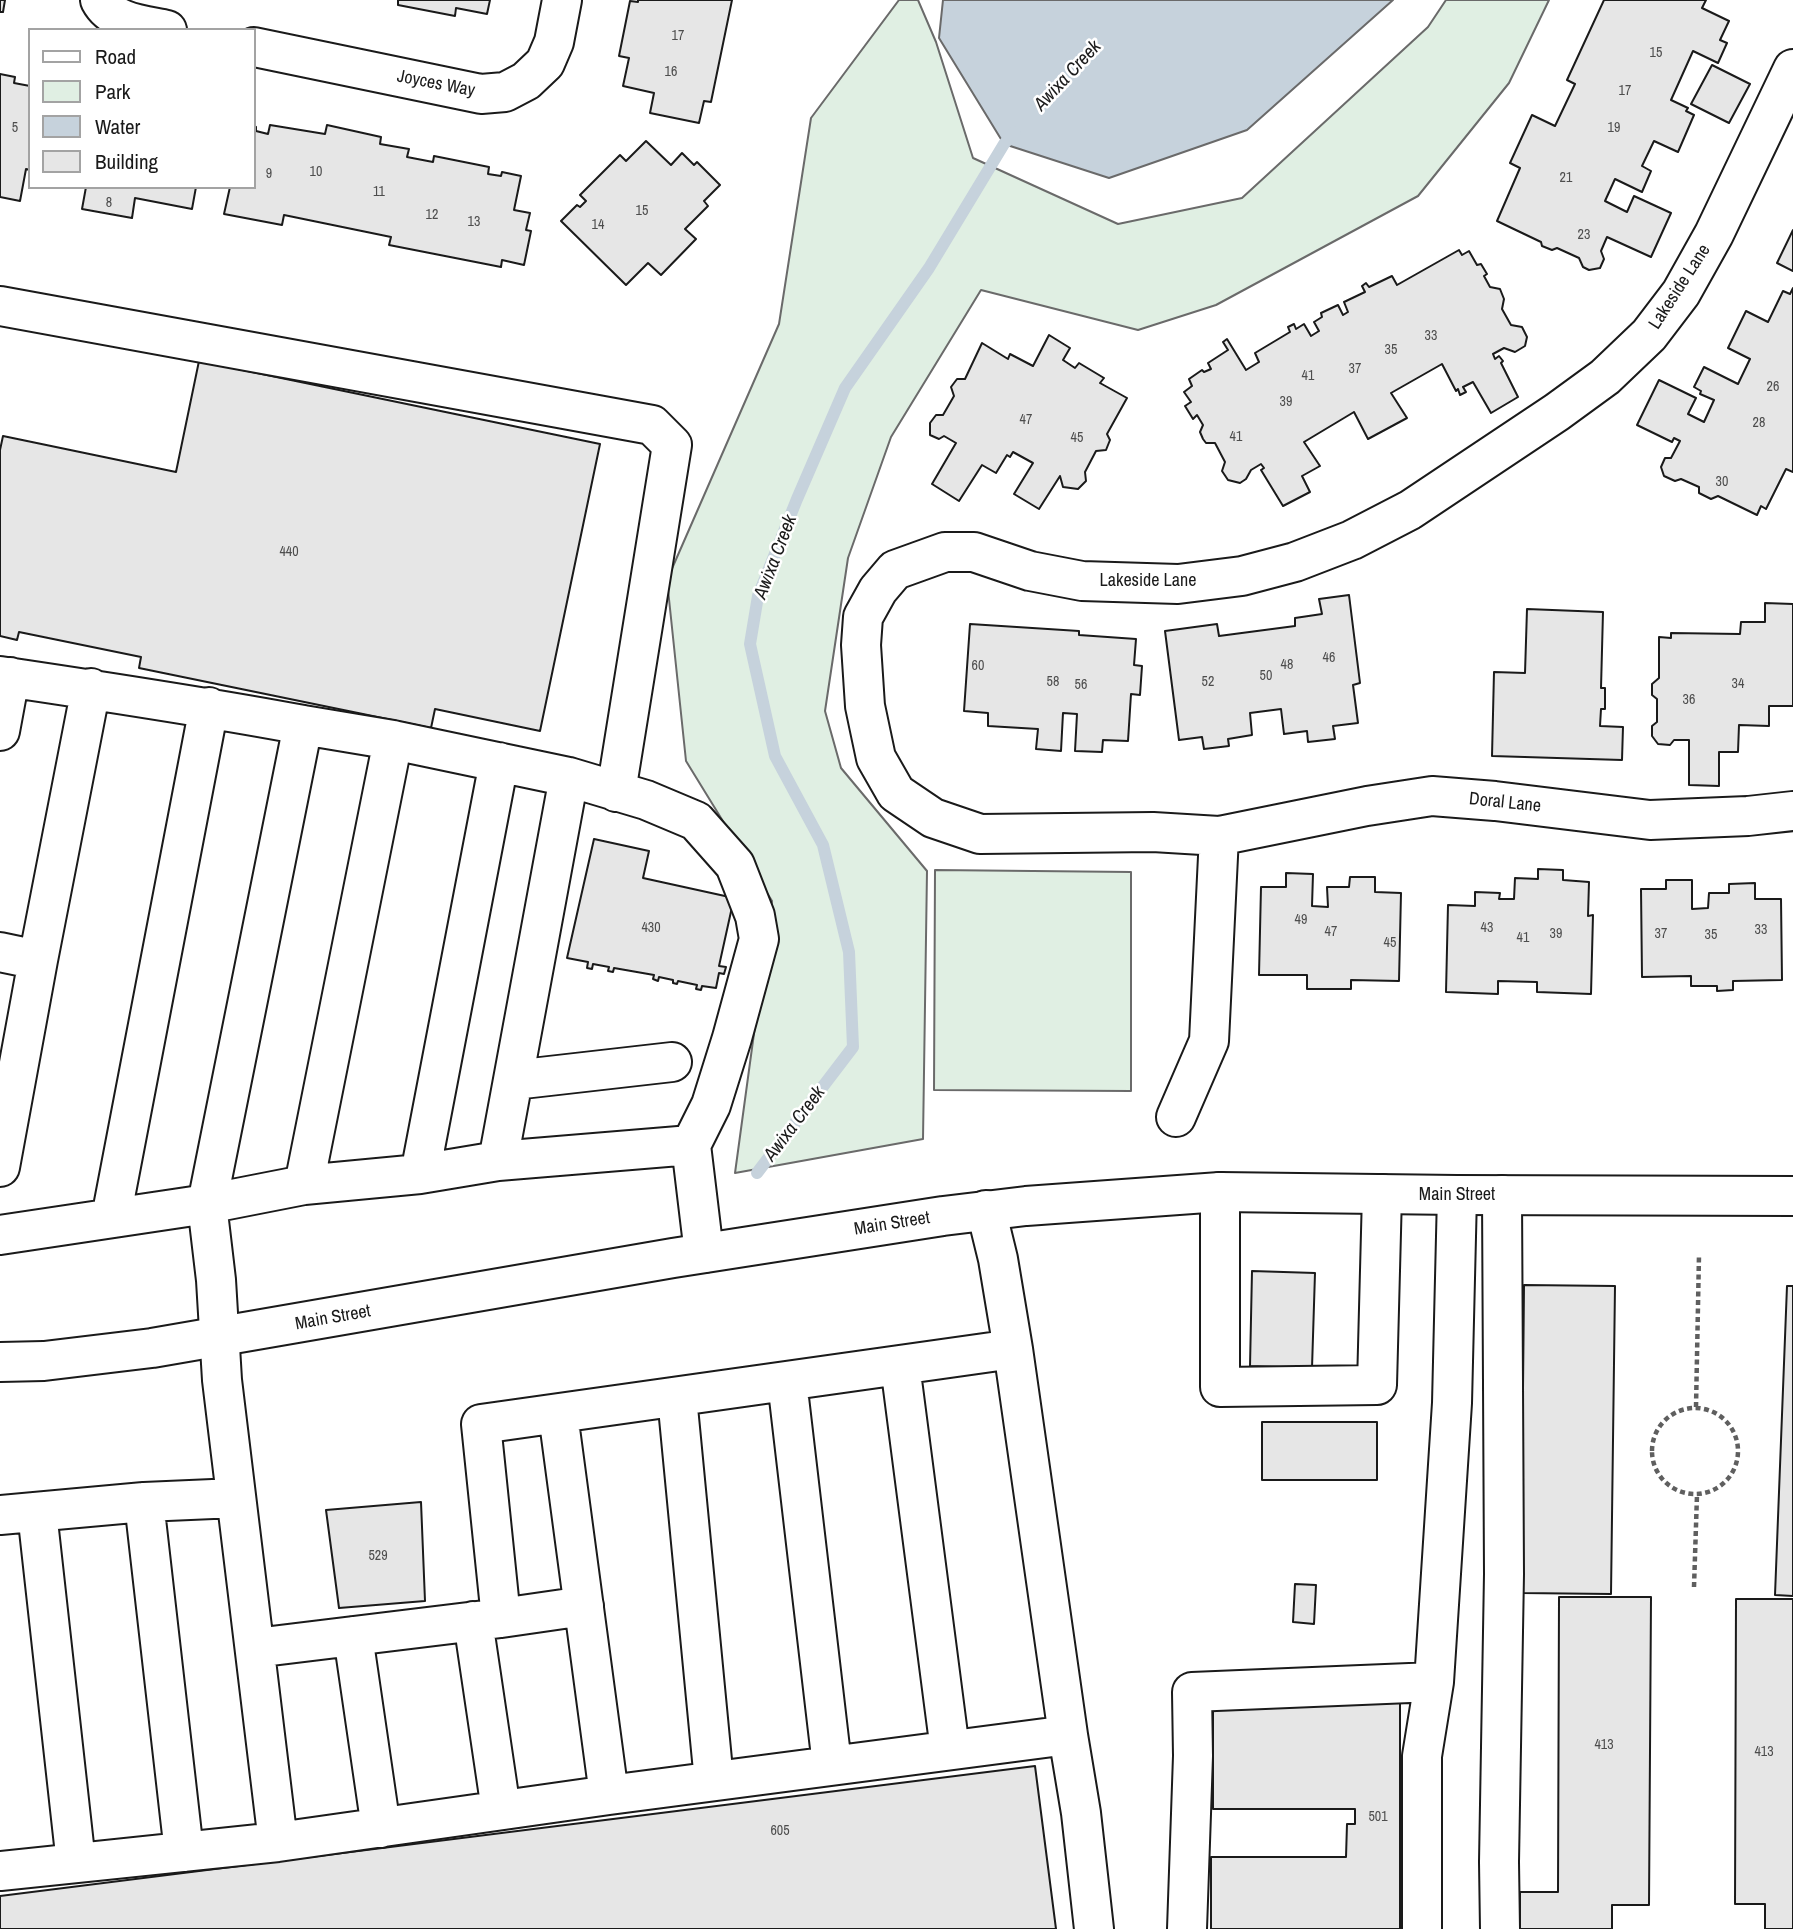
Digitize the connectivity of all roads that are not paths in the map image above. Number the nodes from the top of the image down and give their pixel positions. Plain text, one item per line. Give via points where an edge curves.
1 (100, 0) edge
2 (562, 0) edge
3 (158, 28) edge
4 (256, 47) edge
5 (1793, 69) edge
6 (0, 306) edge
7 (5, 677) edge
8 (91, 688) junction
9 (209, 707) junction
10 (303, 725) junction
11 (0, 731) edge
12 (393, 740) junction
13 (499, 762) junction
14 (569, 777) junction
15 (616, 792) junction
16 (1793, 811) edge
17 (1219, 836) junction
18 (0, 952) edge
19 (38, 960) junction
20 (10, 1052) edge
21 (672, 1062) dead end
22 (514, 1080) junction
23 (1176, 1117) dead end
24 (691, 1145) junction
25 (498, 1161) junction
26 (0, 1167) edge
27 (420, 1174) junction
28 (304, 1185) junction
29 (1220, 1192) junction
30 (1382, 1194) junction
31 (1457, 1195) junction
32 (1502, 1195) junction
33 (1793, 1196) edge
34 (207, 1204) junction
35 (986, 1210) junction
36 (111, 1218) junction
37 (0, 1235) edge
38 (704, 1253) junction
39 (220, 1338) junction
40 (1013, 1349) junction
41 (0, 1362) edge
42 (900, 1365) junction
43 (787, 1381) junction
44 (677, 1397) junction
45 (558, 1414) junction
46 (236, 1498) junction
47 (144, 1502) junction
48 (18, 1513) edge
49 (584, 1606) junction
50 (487, 1620) junction
51 (353, 1636) junction
52 (254, 1648) junction
53 (1434, 1682) junction
54 (1068, 1735) junction
55 (950, 1750) junction
56 (832, 1765) junction
57 (714, 1781) junction
58 (609, 1795) junction
59 (501, 1810) junction
60 (381, 1828) junction
61 (278, 1842) junction
62 (184, 1852) junction
63 (76, 1863) junction
64 (0, 1871) edge
65 (1094, 1929) edge
66 (1186, 1929) edge
67 (1422, 1929) edge
68 (1500, 1929) edge

1 - 3 street via 126,21
2 - 4 street, Joyces Way via 545,63 505,92 481,94
5 - 17 street, Lakeside Lane via 1714,234 1650,335 1567,405 1410,510 1352,540 1242,576 1178,584 1082,581 1030,572 974,552 945,552 895,570 878,590 863,617 865,706 876,758 896,793 933,818 980,834
6 - 15 street via 652,425 672,445
7 - 8 street
7 - 11 street
8 - 9 street
8 - 19 street
9 - 10 street
9 - 36 street
10 - 12 street
10 - 34 street
12 - 13 street
12 - 28 street
13 - 14 street
13 - 27 street
14 - 15 street
14 - 22 street
15 - 24 street via 696,821 735,865 760,939 711,1105
16 - 17 street, Doral Lane via 1650,820 1432,796
17 - 23 street via 1209,1041
18 - 19 street
19 - 20 street
20 - 26 street
21 - 22 street
22 - 25 street
24 - 25 street
24 - 38 street
25 - 27 street
27 - 28 street
28 - 34 street
29 - 30 street, Main Street
29 - 30 street via 1220,1387 1377,1385
29 - 35 street, Main Street
30 - 31 street, Main Street
31 - 32 street, Main Street
31 - 53 street via 1452,1403
32 - 33 street, Main Street
32 - 68 street
34 - 36 street
34 - 39 street
35 - 38 street, Main Street
35 - 40 street
36 - 37 street
38 - 39 street, Main Street
39 - 41 street, Main Street via 44,1361
39 - 46 street
40 - 42 street
40 - 54 street
42 - 43 street
42 - 55 street
43 - 44 street
43 - 56 street
44 - 45 street
44 - 57 street
45 - 49 street
45 - 50 street via 481,1424
46 - 47 street
46 - 52 street
47 - 48 street
47 - 62 street
48 - 63 street
49 - 50 street
49 - 58 street
50 - 51 street
50 - 59 street
51 - 52 street
51 - 60 street
52 - 61 street
53 - 66 street via 1192,1692
53 - 67 street via 1422,1756
54 - 55 street
54 - 65 street
55 - 56 street
56 - 57 street
57 - 58 street
58 - 59 street
59 - 60 street
60 - 61 street
61 - 62 street
62 - 63 street
63 - 64 street

